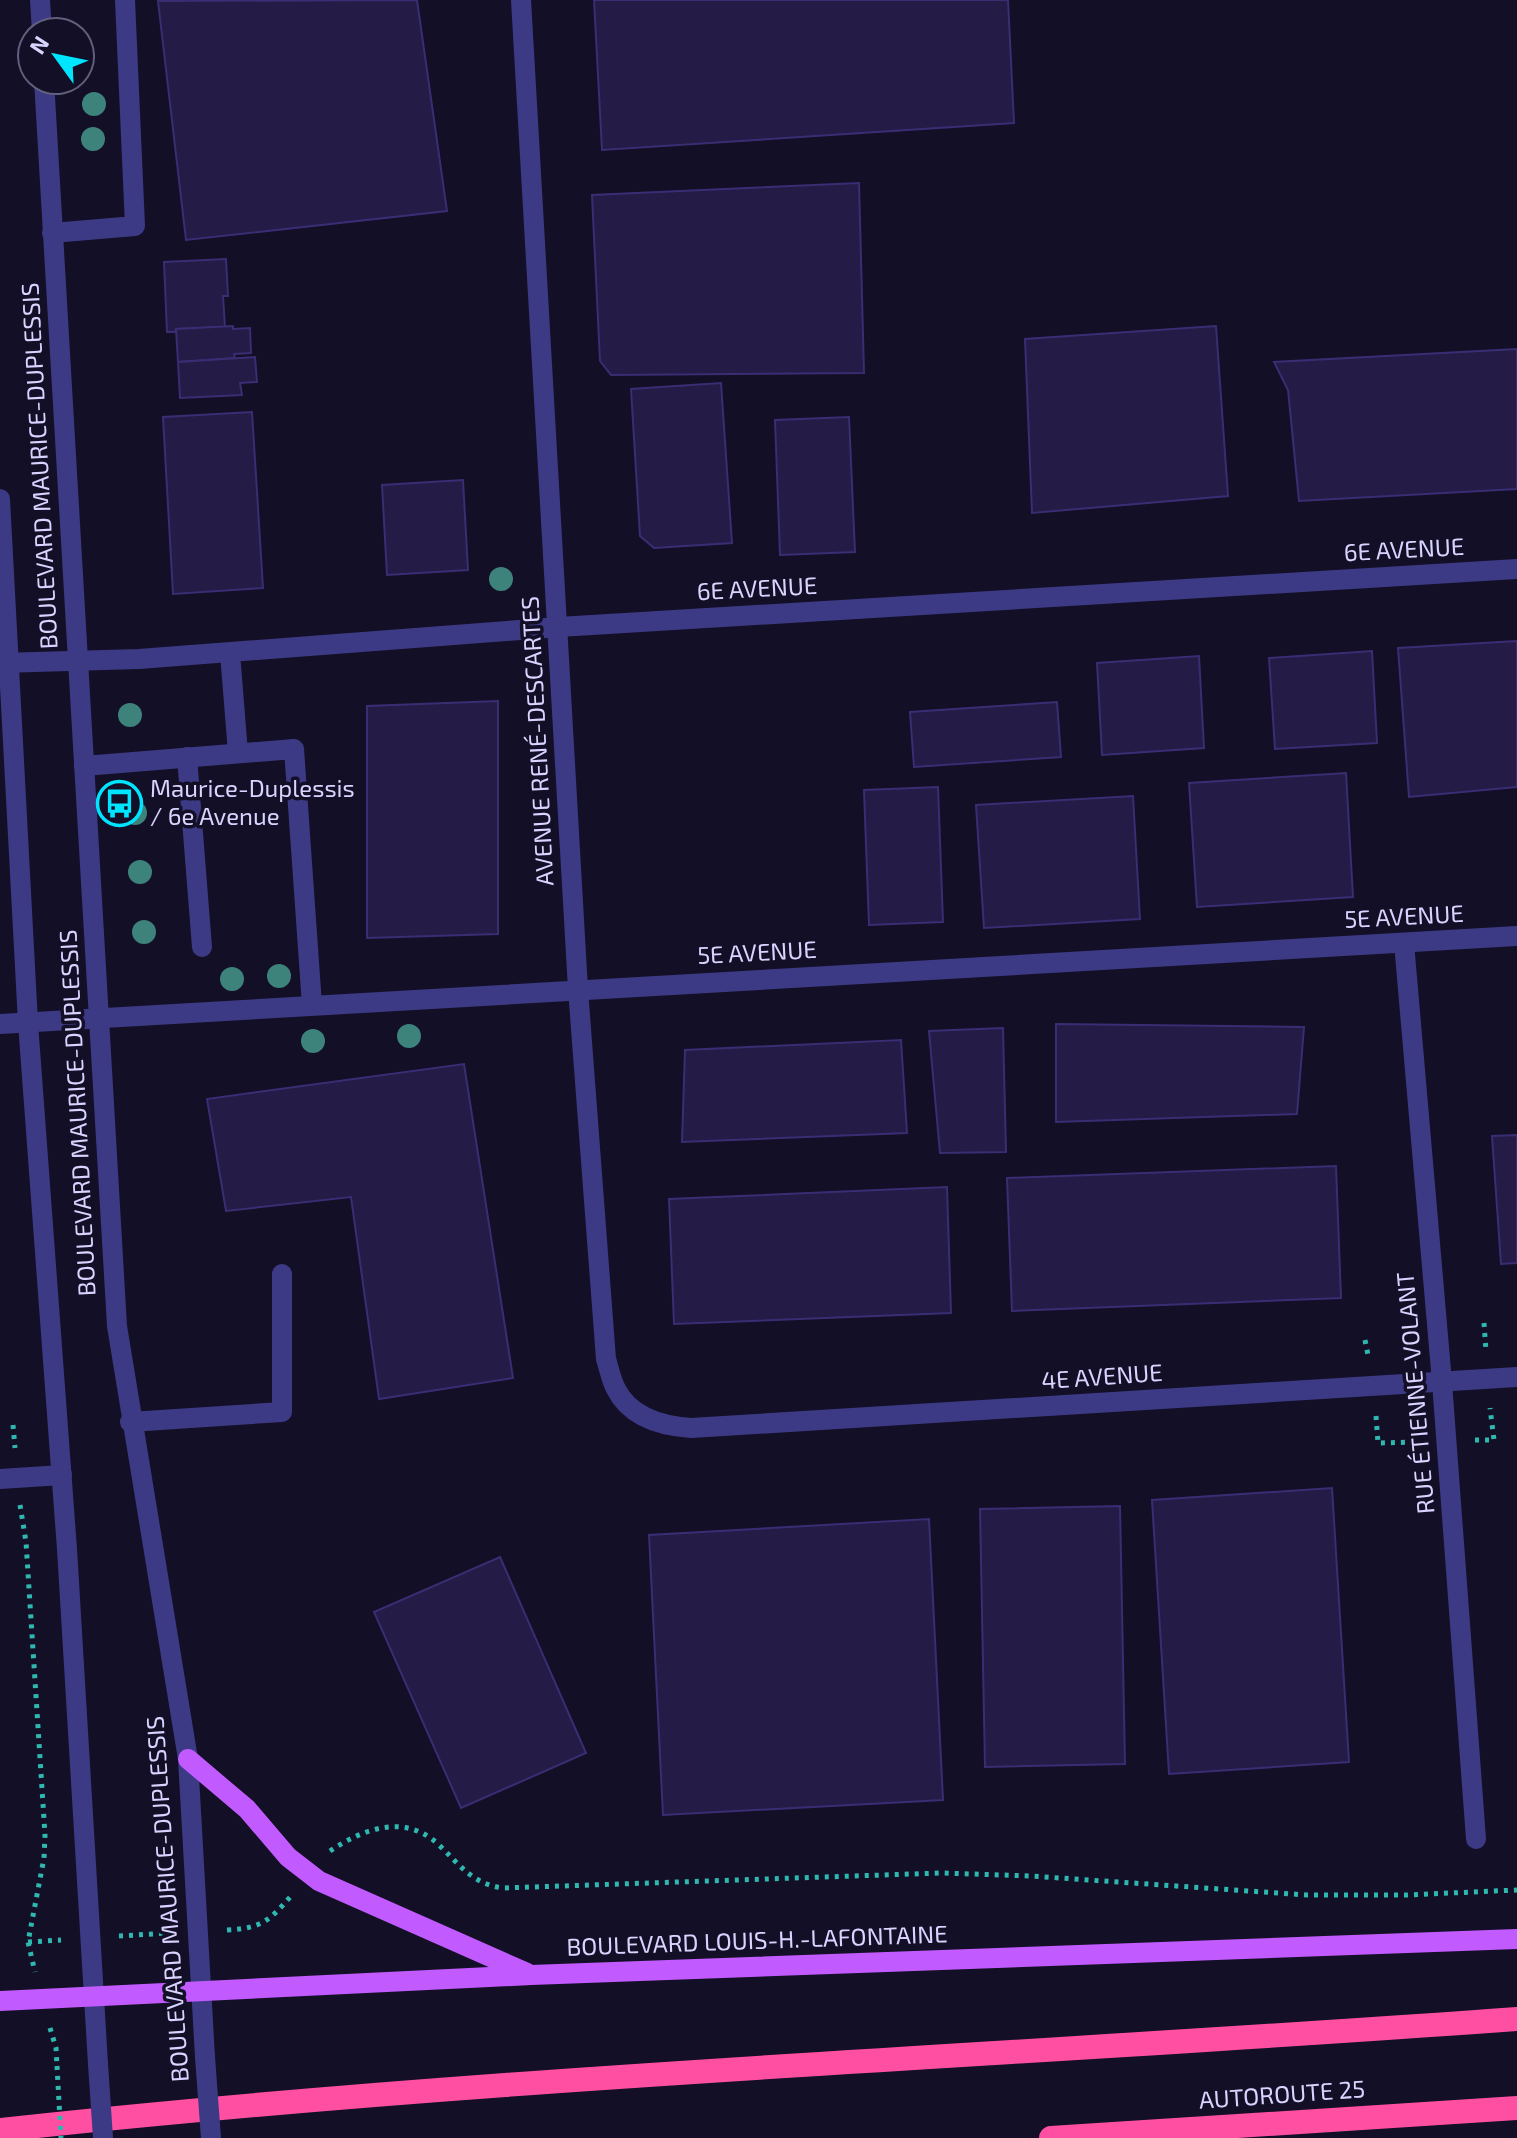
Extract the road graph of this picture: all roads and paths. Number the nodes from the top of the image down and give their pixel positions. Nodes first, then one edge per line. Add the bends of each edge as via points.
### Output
1 (125, 0) edge
2 (521, 0) edge
3 (45, 96) edge
4 (52, 233) junction
5 (0, 499) edge
6 (1517, 569) edge
7 (559, 627) junction
8 (230, 653) junction
9 (77, 660) junction
10 (4, 663) edge
11 (238, 753) junction
12 (187, 757) junction
13 (84, 766) junction
14 (1517, 936) edge
15 (1404, 943) junction
16 (202, 947) dead end
17 (578, 989) junction
18 (312, 1005) junction
19 (99, 1018) junction
20 (28, 1023) junction
21 (0, 1024) edge
22 (282, 1274) dead end
23 (1517, 1377) edge
24 (1442, 1382) junction
25 (130, 1422) junction
26 (691, 1428) joint
27 (62, 1475) junction
28 (0, 1479) edge
29 (21, 1521) dead end
30 (188, 1759) junction
31 (1476, 1839) dead end
32 (325, 1855) dead end
33 (1517, 1890) edge
34 (293, 1895) dead end
35 (197, 1931) junction
36 (91, 1938) junction
37 (1517, 1939) edge
38 (28, 1942) junction
39 (30, 1952) dead end
40 (531, 1975) junction
41 (201, 1989) junction
42 (94, 1997) junction
43 (0, 2001) edge
44 (1517, 2019) edge
45 (56, 2048) dead end
46 (1517, 2108) edge
47 (0, 2130) edge
48 (61, 2138) edge
49 (103, 2138) edge
50 (211, 2138) edge
51 (1051, 2138) edge

1 - 4 street via 135,226
2 - 7 street, AVENUE RENÉ-DESCARTES
3 - 4 street, BOULEVARD MAURICE-DUPLESSIS
4 - 9 street, BOULEVARD MAURICE-DUPLESSIS
5 - 10 street, BOULEVARD MAURICE-DUPLESSIS
6 - 7 street, 6E AVENUE
7 - 8 street, 6E AVENUE
7 - 17 street, AVENUE RENÉ-DESCARTES
8 - 9 street, 6E AVENUE
8 - 11 street
9 - 10 street, 6E AVENUE
9 - 13 street, BOULEVARD MAURICE-DUPLESSIS
10 - 20 street, BOULEVARD MAURICE-DUPLESSIS
11 - 12 street
11 - 18 street via 294,749
12 - 13 street
12 - 16 street
13 - 19 street, BOULEVARD MAURICE-DUPLESSIS
14 - 15 street, 5E AVENUE
15 - 17 street, 5E AVENUE
15 - 24 street, RUE ÉTIENNE-VOLANT
17 - 18 street, 5E AVENUE
17 - 26 street, AVENUE RENÉ-DESCARTES via 606,1359 616,1390 635,1411 662,1426
18 - 19 street, 5E AVENUE
19 - 20 street, 5E AVENUE
19 - 25 street, BOULEVARD MAURICE-DUPLESSIS via 117,1326
20 - 21 street, 5E AVENUE
20 - 27 street, BOULEVARD MAURICE-DUPLESSIS
22 - 25 street via 282,1412
23 - 24 street, 4E AVENUE
24 - 26 street, 4E AVENUE
24 - 31 street, RUE ÉTIENNE-VOLANT
25 - 30 street, BOULEVARD MAURICE-DUPLESSIS
27 - 28 street
27 - 36 street, BOULEVARD MAURICE-DUPLESSIS
29 - 38 path via 45,1835
30 - 35 street, BOULEVARD MAURICE-DUPLESSIS
30 - 40 main road via 319,1881
32 - 33 path via 350,1838 391,1826 428,1836 473,1878 503,1888 941,1873 1307,1895
34 - 35 path via 257,1927
35 - 36 path
35 - 41 street, BOULEVARD MAURICE-DUPLESSIS
36 - 38 path
36 - 42 street, BOULEVARD MAURICE-DUPLESSIS
37 - 40 main road, BOULEVARD LOUIS-H.-LAFONTAINE
38 - 39 path
40 - 41 main road, BOULEVARD LOUIS-H.-LAFONTAINE
41 - 42 main road, BOULEVARD LOUIS-H.-LAFONTAINE
41 - 50 street, BOULEVARD MAURICE-DUPLESSIS, bridge
42 - 43 main road, BOULEVARD LOUIS-H.-LAFONTAINE
42 - 49 street, BOULEVARD MAURICE-DUPLESSIS, bridge
44 - 47 highway via 533,2083
45 - 48 path, bridge
46 - 51 highway, AUTOROUTE 25

